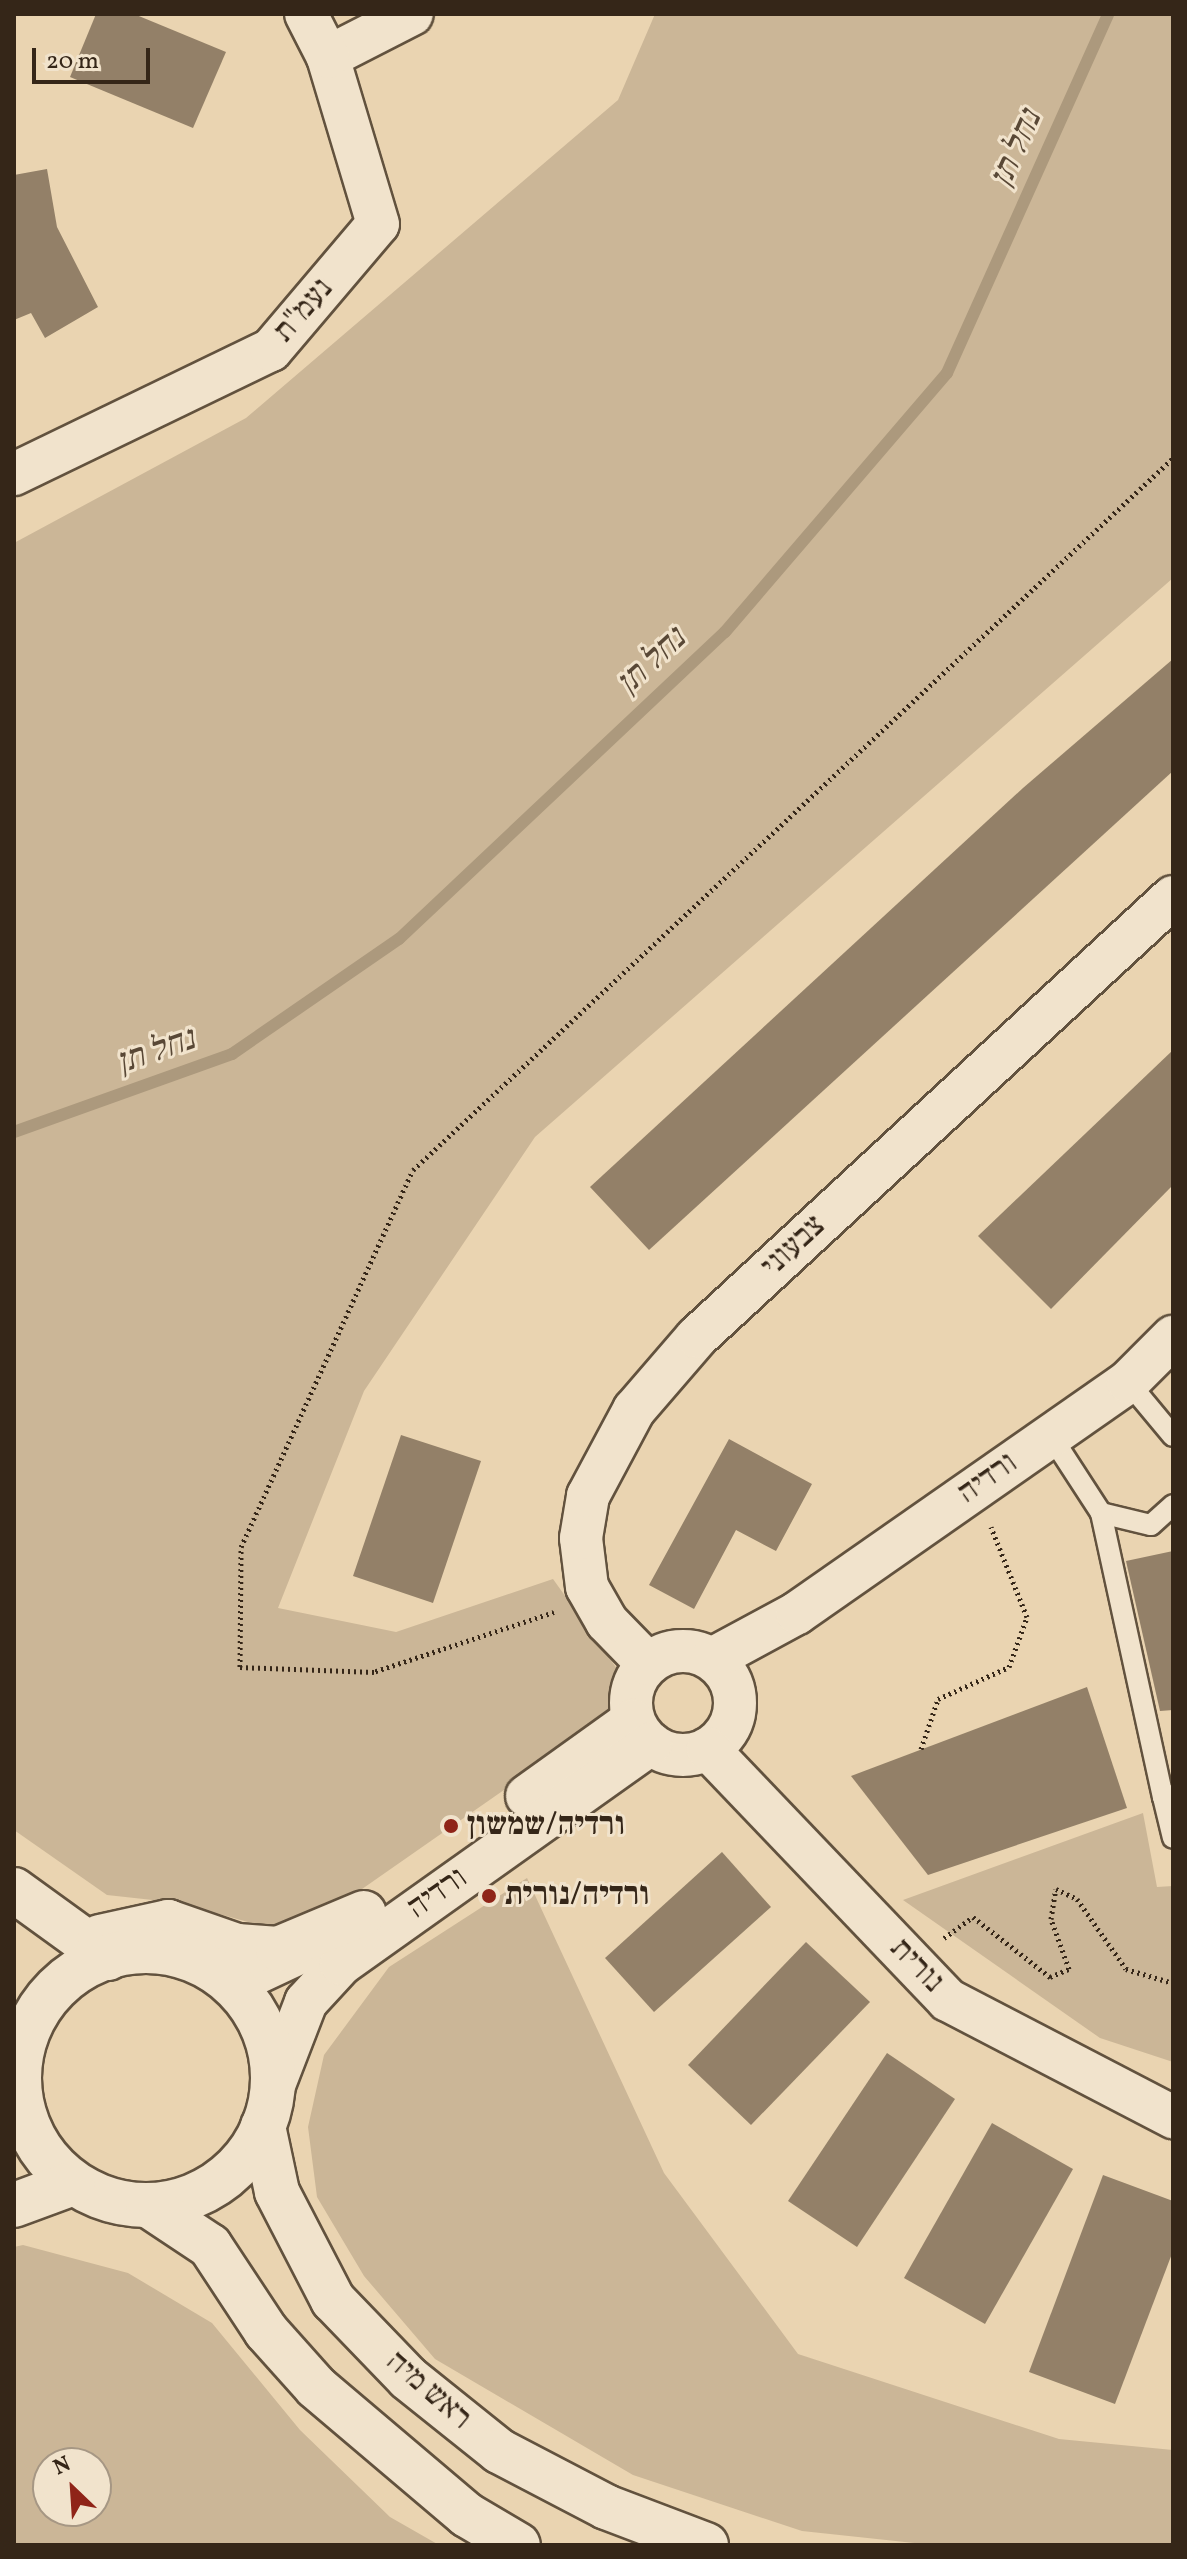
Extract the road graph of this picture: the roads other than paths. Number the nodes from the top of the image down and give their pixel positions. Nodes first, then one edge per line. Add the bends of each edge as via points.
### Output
1 (306, 14) edge
2 (412, 14) edge
3 (328, 57) junction
4 (14, 474) edge
5 (1173, 897) edge
6 (1173, 1337) edge
7 (1128, 1382) junction
8 (1051, 1436) junction
9 (1173, 1436) edge
10 (1173, 1505) edge
11 (1101, 1513) junction
12 (648, 1664) junction
13 (722, 1672) junction
14 (642, 1732) junction
15 (708, 1749) junction
16 (1168, 1796) edge
17 (1173, 1838) edge
18 (14, 1890) edge
19 (364, 1913) junction
20 (95, 1948) junction
21 (235, 1983) junction
22 (26, 2002) edge
23 (274, 2085) junction
24 (18, 2117) edge
25 (1173, 2117) edge
26 (263, 2126) junction
27 (73, 2183) junction
28 (14, 2205) edge
29 (148, 2205) junction
30 (518, 2545) edge
31 (706, 2545) edge

1 - 3 street, נעמ"ת
2 - 3 street
3 - 4 street, נעמ"ת via 378,224 271,350
5 - 12 street, צבעוני via 697,1337 634,1410 588,1496 581,1538 594,1599
6 - 7 street, ורדיה
7 - 8 street, ורדיה
7 - 9 lane
8 - 11 lane
8 - 13 street, ורדיה via 797,1613
10 - 11 lane via 1151,1525
11 - 16 lane
12 - 13 street via 679,1651
12 - 14 street via 632,1690
13 - 15 street via 732,1722
14 - 15 street via 678,1755
14 - 19 street, ורדיה
14 - 23 street, ורדיה via 341,1964 306,2002
15 - 25 street, נורית via 948,2000
16 - 17 lane
18 - 20 street
19 - 20 street via 278,1949 237,1946 168,1922
19 - 21 street, ורדיה via 312,1949
20 - 21 street via 178,1956
20 - 22 street via 80,1970
21 - 23 street via 268,2040
22 - 24 street
23 - 26 street
24 - 27 street
26 - 29 street via 244,2158 217,2183 184,2199
26 - 31 street, ראש מיה via 277,2192 333,2300 408,2378 499,2451 606,2507
27 - 28 street
27 - 29 street via 96,2195
29 - 30 street via 210,2246 266,2331 316,2387 467,2515

